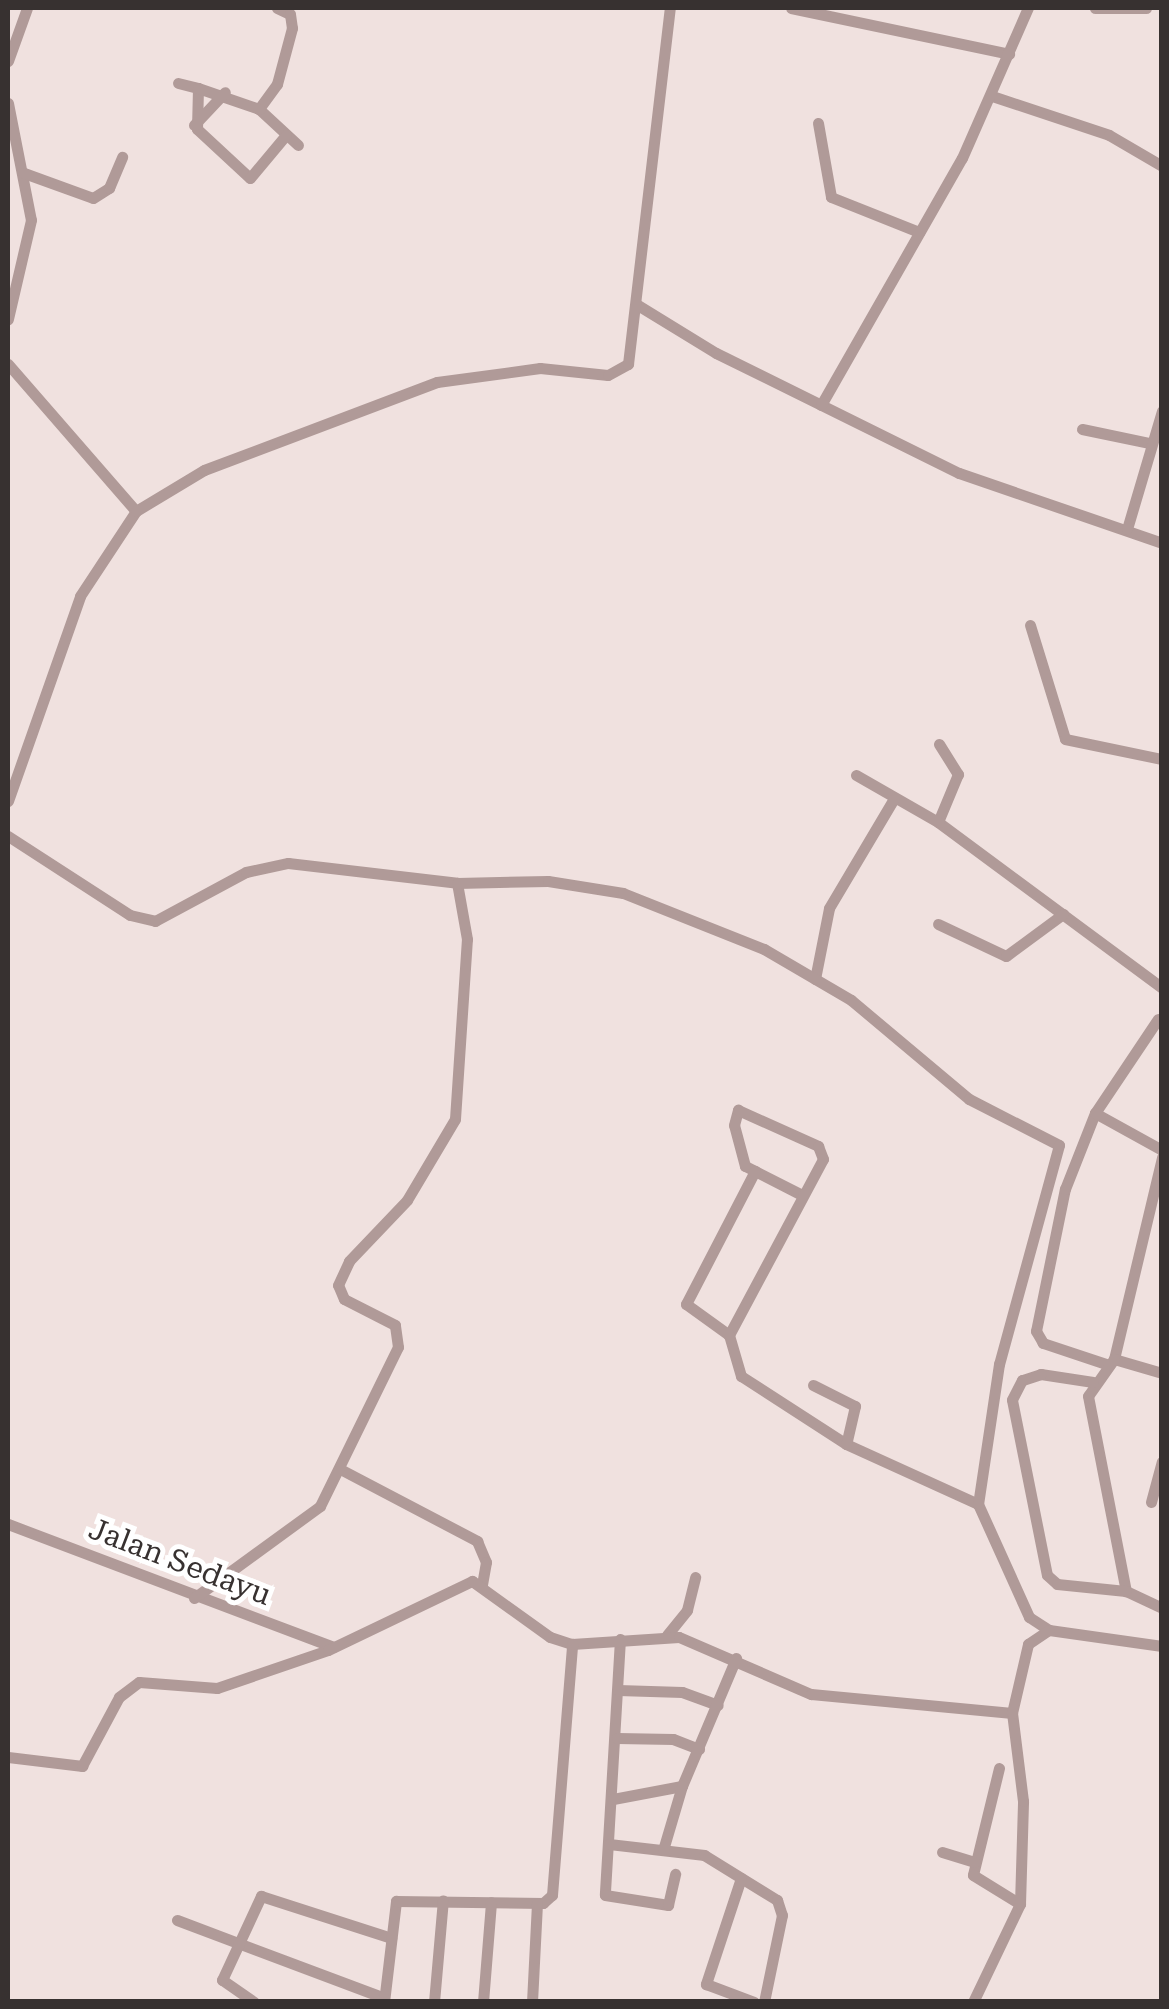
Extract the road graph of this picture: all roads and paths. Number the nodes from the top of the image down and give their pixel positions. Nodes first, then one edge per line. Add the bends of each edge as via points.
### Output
1 (27, 8) edge
2 (277, 8) edge
3 (670, 8) edge
4 (791, 8) edge
5 (1028, 8) edge
6 (1095, 8) edge
7 (1146, 8) edge
8 (854, 13) edge
9 (1009, 54) junction
10 (8, 62) edge
11 (178, 83) dead end
12 (198, 88) junction
13 (225, 92) junction
14 (992, 96) junction
15 (8, 104) edge
16 (259, 109) junction
17 (818, 123) dead end
18 (194, 125) junction
19 (286, 135) junction
20 (298, 145) dead end
21 (122, 157) dead end
22 (1162, 166) edge
23 (24, 173) junction
24 (920, 232) junction
25 (636, 304) junction
26 (8, 319) edge
27 (8, 364) edge
28 (821, 405) junction
29 (1162, 411) edge
30 (1082, 429) dead end
31 (1150, 443) junction
32 (136, 511) junction
33 (1128, 529) junction
34 (1162, 543) edge
35 (1030, 624) dead end
36 (940, 744) dead end
37 (1162, 758) edge
38 (856, 775) dead end
39 (893, 800) junction
40 (8, 801) edge
41 (938, 822) junction
42 (8, 836) edge
43 (458, 883) junction
44 (1064, 914) junction
45 (938, 924) dead end
46 (815, 979) junction
47 (1160, 983) edge
48 (1158, 1019) dead end
49 (1095, 1113) junction
50 (1162, 1154) edge
51 (754, 1171) junction
52 (802, 1196) junction
53 (729, 1334) junction
54 (1112, 1362) junction
55 (1162, 1373) edge
56 (1093, 1382) junction
57 (813, 1385) dead end
58 (846, 1444) junction
59 (1162, 1461) edge
60 (342, 1470) junction
61 (1151, 1502) dead end
62 (978, 1504) junction
63 (8, 1524) edge
64 (695, 1577) dead end
65 (482, 1585) junction
66 (1126, 1591) junction
67 (194, 1598) junction
68 (1162, 1608) edge
69 (1029, 1617) junction
70 (1049, 1630) junction
71 (668, 1635) junction
72 (620, 1640) junction
73 (572, 1644) junction
74 (1028, 1644) junction
75 (1162, 1646) edge
76 (334, 1647) junction
77 (736, 1658) junction
78 (618, 1690) junction
79 (718, 1705) junction
80 (1012, 1713) junction
81 (617, 1738) junction
82 (699, 1749) junction
83 (8, 1757) edge
84 (999, 1768) dead end
85 (682, 1786) junction
86 (613, 1799) junction
87 (609, 1844) junction
88 (663, 1850) junction
89 (942, 1852) dead end
90 (974, 1862) junction
91 (675, 1874) dead end
92 (741, 1878) junction
93 (442, 1900) junction
94 (490, 1902) junction
95 (538, 1903) junction
96 (1020, 1904) junction
97 (177, 1920) dead end
98 (390, 1938) junction
99 (240, 1942) junction
100 (384, 2000) edge
101 (254, 2002) edge
102 (434, 2002) edge
103 (483, 2002) edge
104 (532, 2002) edge
105 (754, 2002) edge
106 (764, 2002) edge
107 (973, 2002) edge

1 - 10 street
2 - 16 street via 290,14 292,28 277,84
3 - 25 street via 644,184
4 - 8 street
5 - 9 street
6 - 7 street
8 - 9 street
9 - 14 street
11 - 12 street
12 - 13 street
12 - 18 street
13 - 16 street
13 - 18 street
14 - 22 street via 1109,136
14 - 24 street
15 - 23 street
16 - 19 street
17 - 24 street via 830,197
18 - 19 street via 250,178
19 - 20 street
21 - 23 street via 109,188 92,198
23 - 26 street via 30,232
24 - 28 street
25 - 28 street
25 - 32 street via 634,355 620,372 540,368 437,382 204,470
27 - 32 street
28 - 33 street via 959,473
29 - 31 street
30 - 31 street
31 - 33 street
32 - 40 street via 80,596
33 - 34 street
35 - 37 street via 1066,738
36 - 41 street via 958,774
38 - 39 street
39 - 41 street
39 - 46 street via 833,898
41 - 44 street
42 - 43 street via 130,915 155,922 246,872 288,863
43 - 46 street via 548,881 624,893 764,948
43 - 60 street via 467,939 458,1104 428,1170 339,1279 339,1295 394,1325 399,1338
44 - 45 street via 1006,956
44 - 47 street
46 - 62 street via 969,1099 1059,1144 999,1364
48 - 49 street
49 - 50 street
49 - 54 street via 1065,1189 1036,1331 1043,1343
50 - 54 street
51 - 52 street
51 - 52 street via 742,1162 734,1125 743,1109 818,1146 822,1159
51 - 53 street via 686,1304
52 - 53 street
53 - 58 street via 732,1359 754,1390
54 - 55 street
54 - 56 street
56 - 66 street via 1088,1396
56 - 66 street via 1040,1374 1022,1380 1012,1400 1047,1575 1057,1584
57 - 58 street via 855,1406
58 - 62 street
59 - 61 street
60 - 65 street via 476,1540 486,1562
60 - 67 street via 320,1506
62 - 69 street
63 - 67 street, Jalan Sedayu
64 - 71 street via 687,1610
65 - 73 street via 550,1637
65 - 76 street via 445,1588
66 - 68 street
67 - 76 street, Jalan Sedayu
69 - 70 street
69 - 74 street
70 - 74 street
70 - 75 street
71 - 72 street
71 - 77 street
72 - 73 street
72 - 78 street
73 - 95 street via 552,1895
74 - 80 street
76 - 83 street via 210,1690 128,1688 82,1766
77 - 79 street
77 - 80 street via 810,1694
78 - 79 street via 682,1692
78 - 81 street
79 - 82 street
80 - 96 street via 1023,1802
81 - 82 street via 673,1739
81 - 86 street
82 - 85 street
84 - 90 street
85 - 86 street
85 - 88 street
86 - 87 street
87 - 88 street
87 - 91 street via 605,1892 612,1901 668,1905
88 - 92 street via 704,1854
89 - 90 street
90 - 96 street via 980,1886
92 - 105 street via 706,1984
92 - 106 street via 781,1907
93 - 94 street
93 - 98 street via 396,1901
93 - 102 street
94 - 95 street
94 - 103 street
95 - 104 street
96 - 107 street
97 - 99 street
98 - 99 street via 268,1896 257,1902
98 - 100 street
99 - 100 street
99 - 101 street via 222,1980

